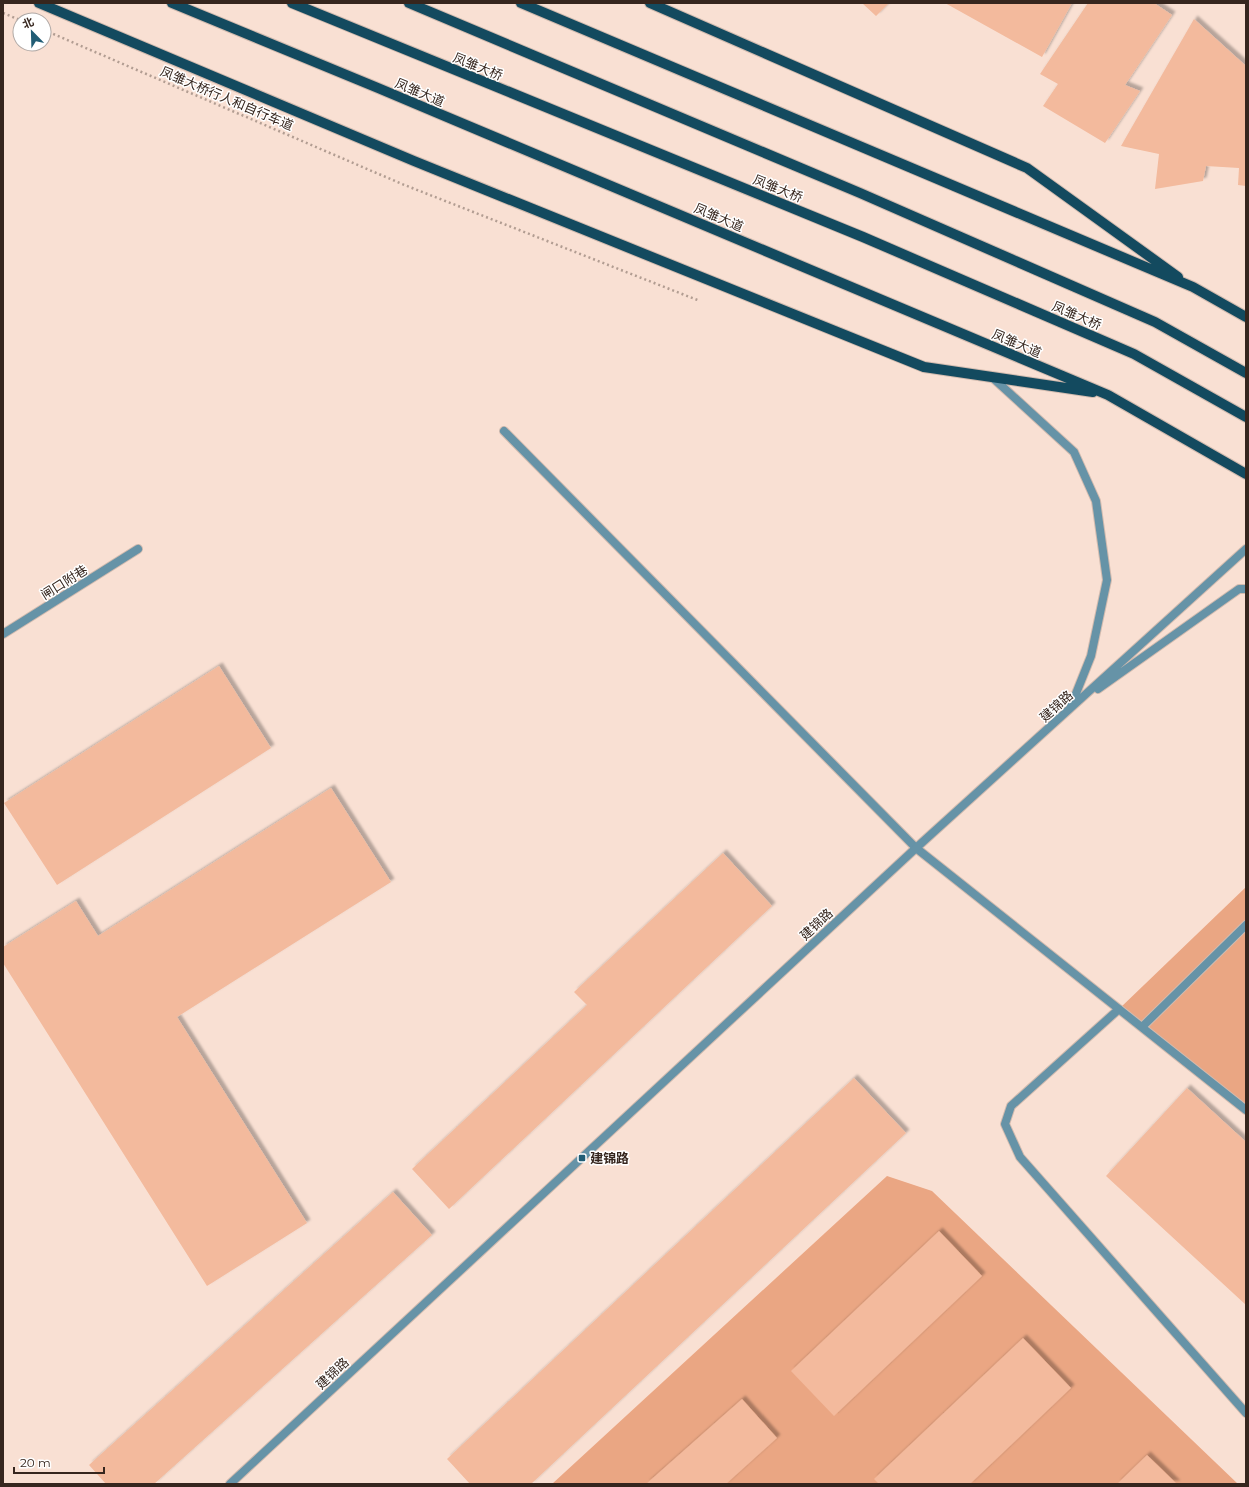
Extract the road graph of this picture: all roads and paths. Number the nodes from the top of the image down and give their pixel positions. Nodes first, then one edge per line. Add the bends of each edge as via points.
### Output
1 (39, 3) edge
2 (172, 3) edge
3 (292, 3) edge
4 (409, 3) edge
5 (522, 3) edge
6 (650, 3) edge
7 (52, 33) edge
8 (402, 184) dead end
9 (1193, 288) junction
10 (1246, 317) edge
11 (1246, 373) edge
12 (993, 378) junction
13 (1108, 395) junction
14 (1246, 417) edge
15 (504, 431) dead end
16 (1246, 474) edge
17 (138, 549) dead end
18 (1246, 549) edge
19 (1246, 589) edge
20 (3, 634) edge
21 (1069, 709) junction
22 (916, 848) junction
23 (1246, 925) edge
24 (1120, 1009) junction
25 (1142, 1027) junction
26 (1246, 1110) edge
27 (1246, 1413) edge
28 (230, 1484) edge

1 - 12 main road via 414,160 924,367
2 - 13 main road, 凤雏大道
3 - 14 main road, 凤雏大桥 via 863,237 1134,354
4 - 11 main road, 凤雏大桥 via 860,193 1155,322
5 - 9 main road
6 - 9 main road via 1027,168
7 - 8 path, 凤雏大桥行人和自行车道
9 - 10 main road
12 - 13 main road
12 - 21 street via 1074,452 1096,501 1107,580 1092,656
13 - 16 main road, 凤雏大道
15 - 22 street
17 - 20 street, 闸口附巷
18 - 21 street, 建锦路
19 - 21 street via 1239,590
21 - 22 street, 建锦路
22 - 24 street
22 - 28 street, 建锦路
23 - 25 street
24 - 25 street
24 - 27 street via 1011,1106 1005,1124 1020,1157
25 - 26 street

